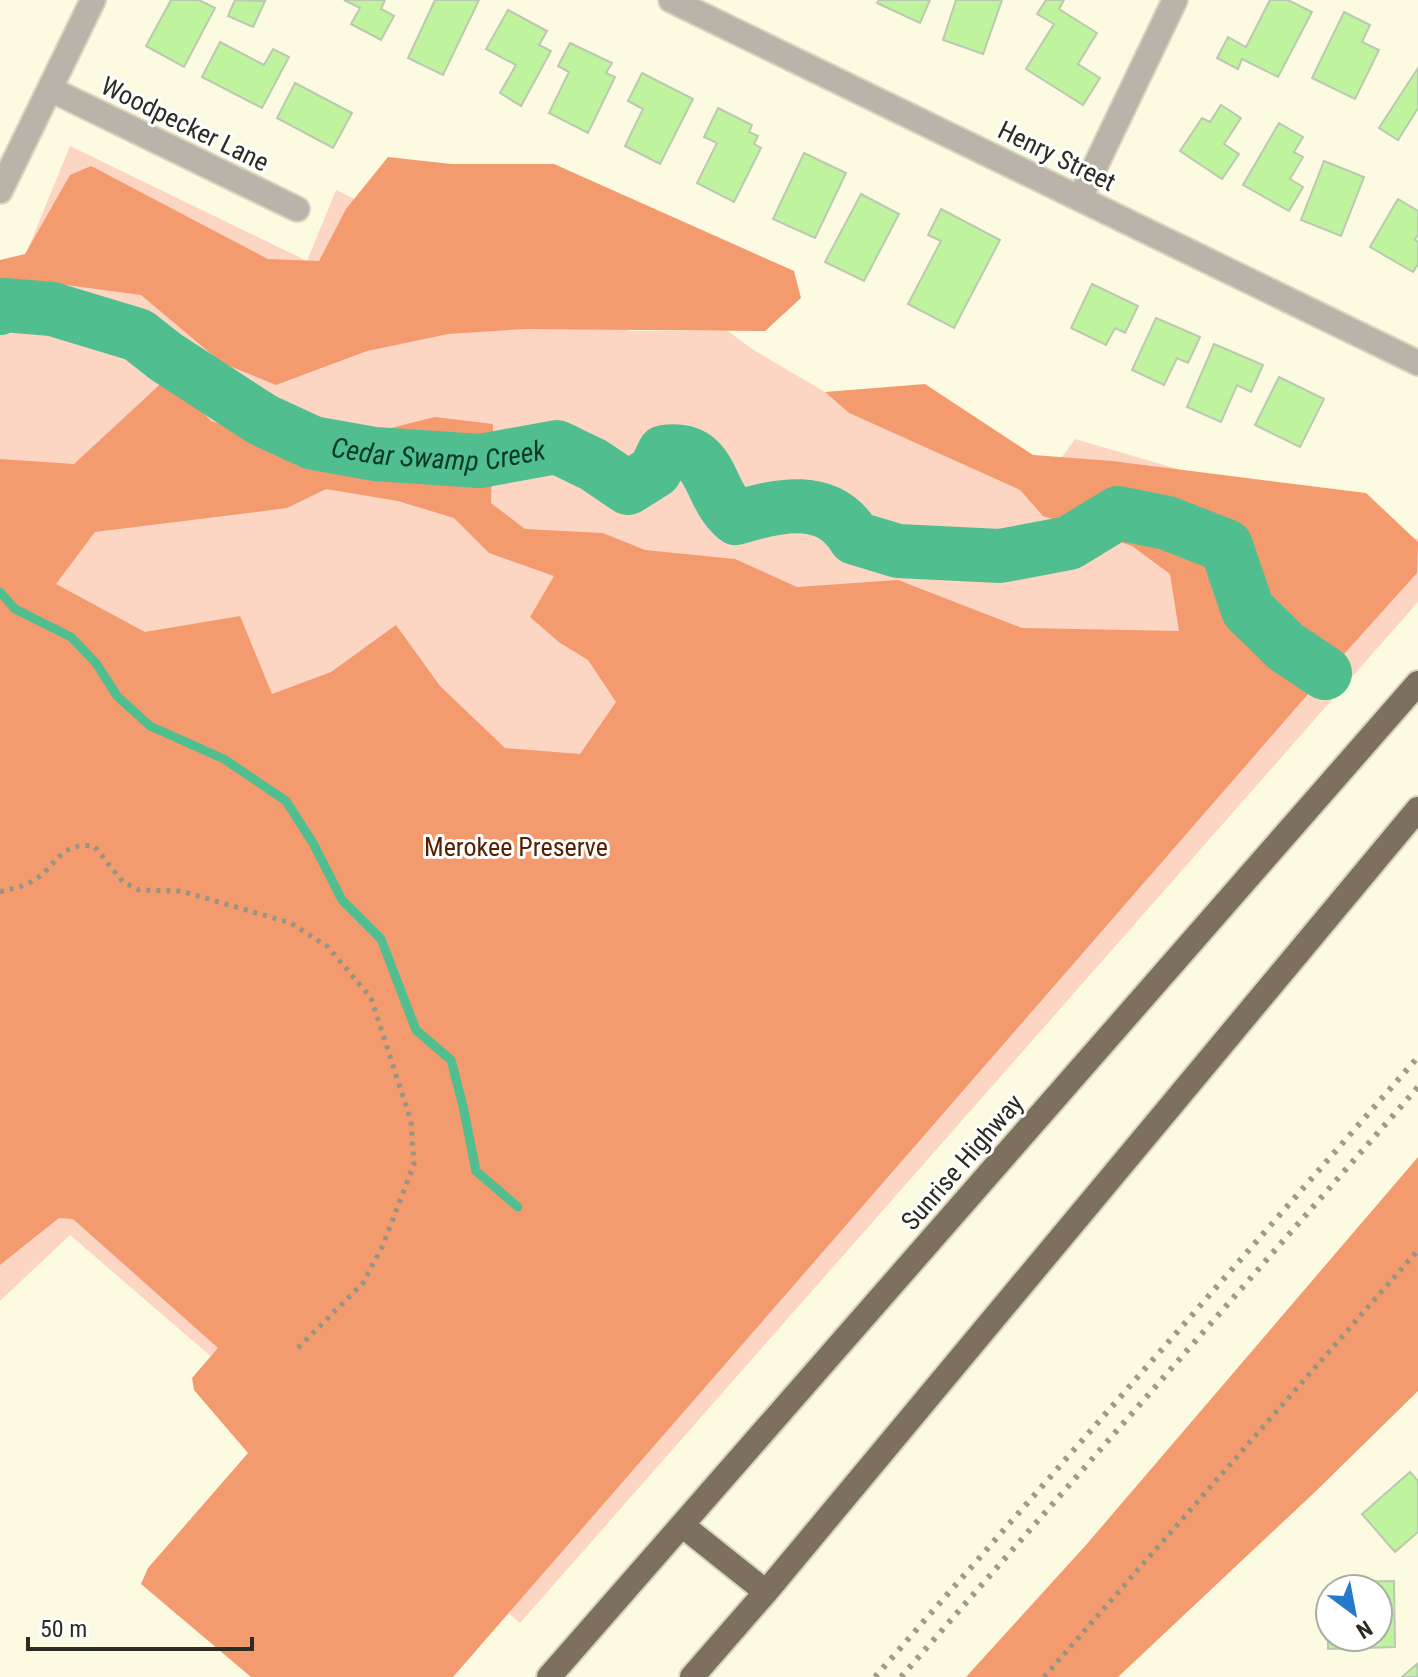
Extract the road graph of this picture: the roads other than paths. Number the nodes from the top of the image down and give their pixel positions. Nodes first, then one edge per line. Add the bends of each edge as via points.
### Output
1 (93, 0) edge
2 (671, 0) edge
3 (1175, 0) edge
4 (50, 89) junction
5 (0, 191) edge
6 (1080, 198) junction
7 (297, 209) dead end
8 (1418, 363) edge
9 (1418, 683) edge
10 (1418, 809) edge
11 (682, 1525) junction
12 (766, 1592) junction
13 (549, 1677) edge
14 (692, 1677) edge

1 - 4 street
2 - 6 street, Henry Street
3 - 6 street
4 - 5 street
4 - 7 street, Woodpecker Lane
6 - 8 street, Henry Street
9 - 11 highway, Sunrise Highway
10 - 12 highway
11 - 12 highway
11 - 13 highway, Sunrise Highway
12 - 14 highway

